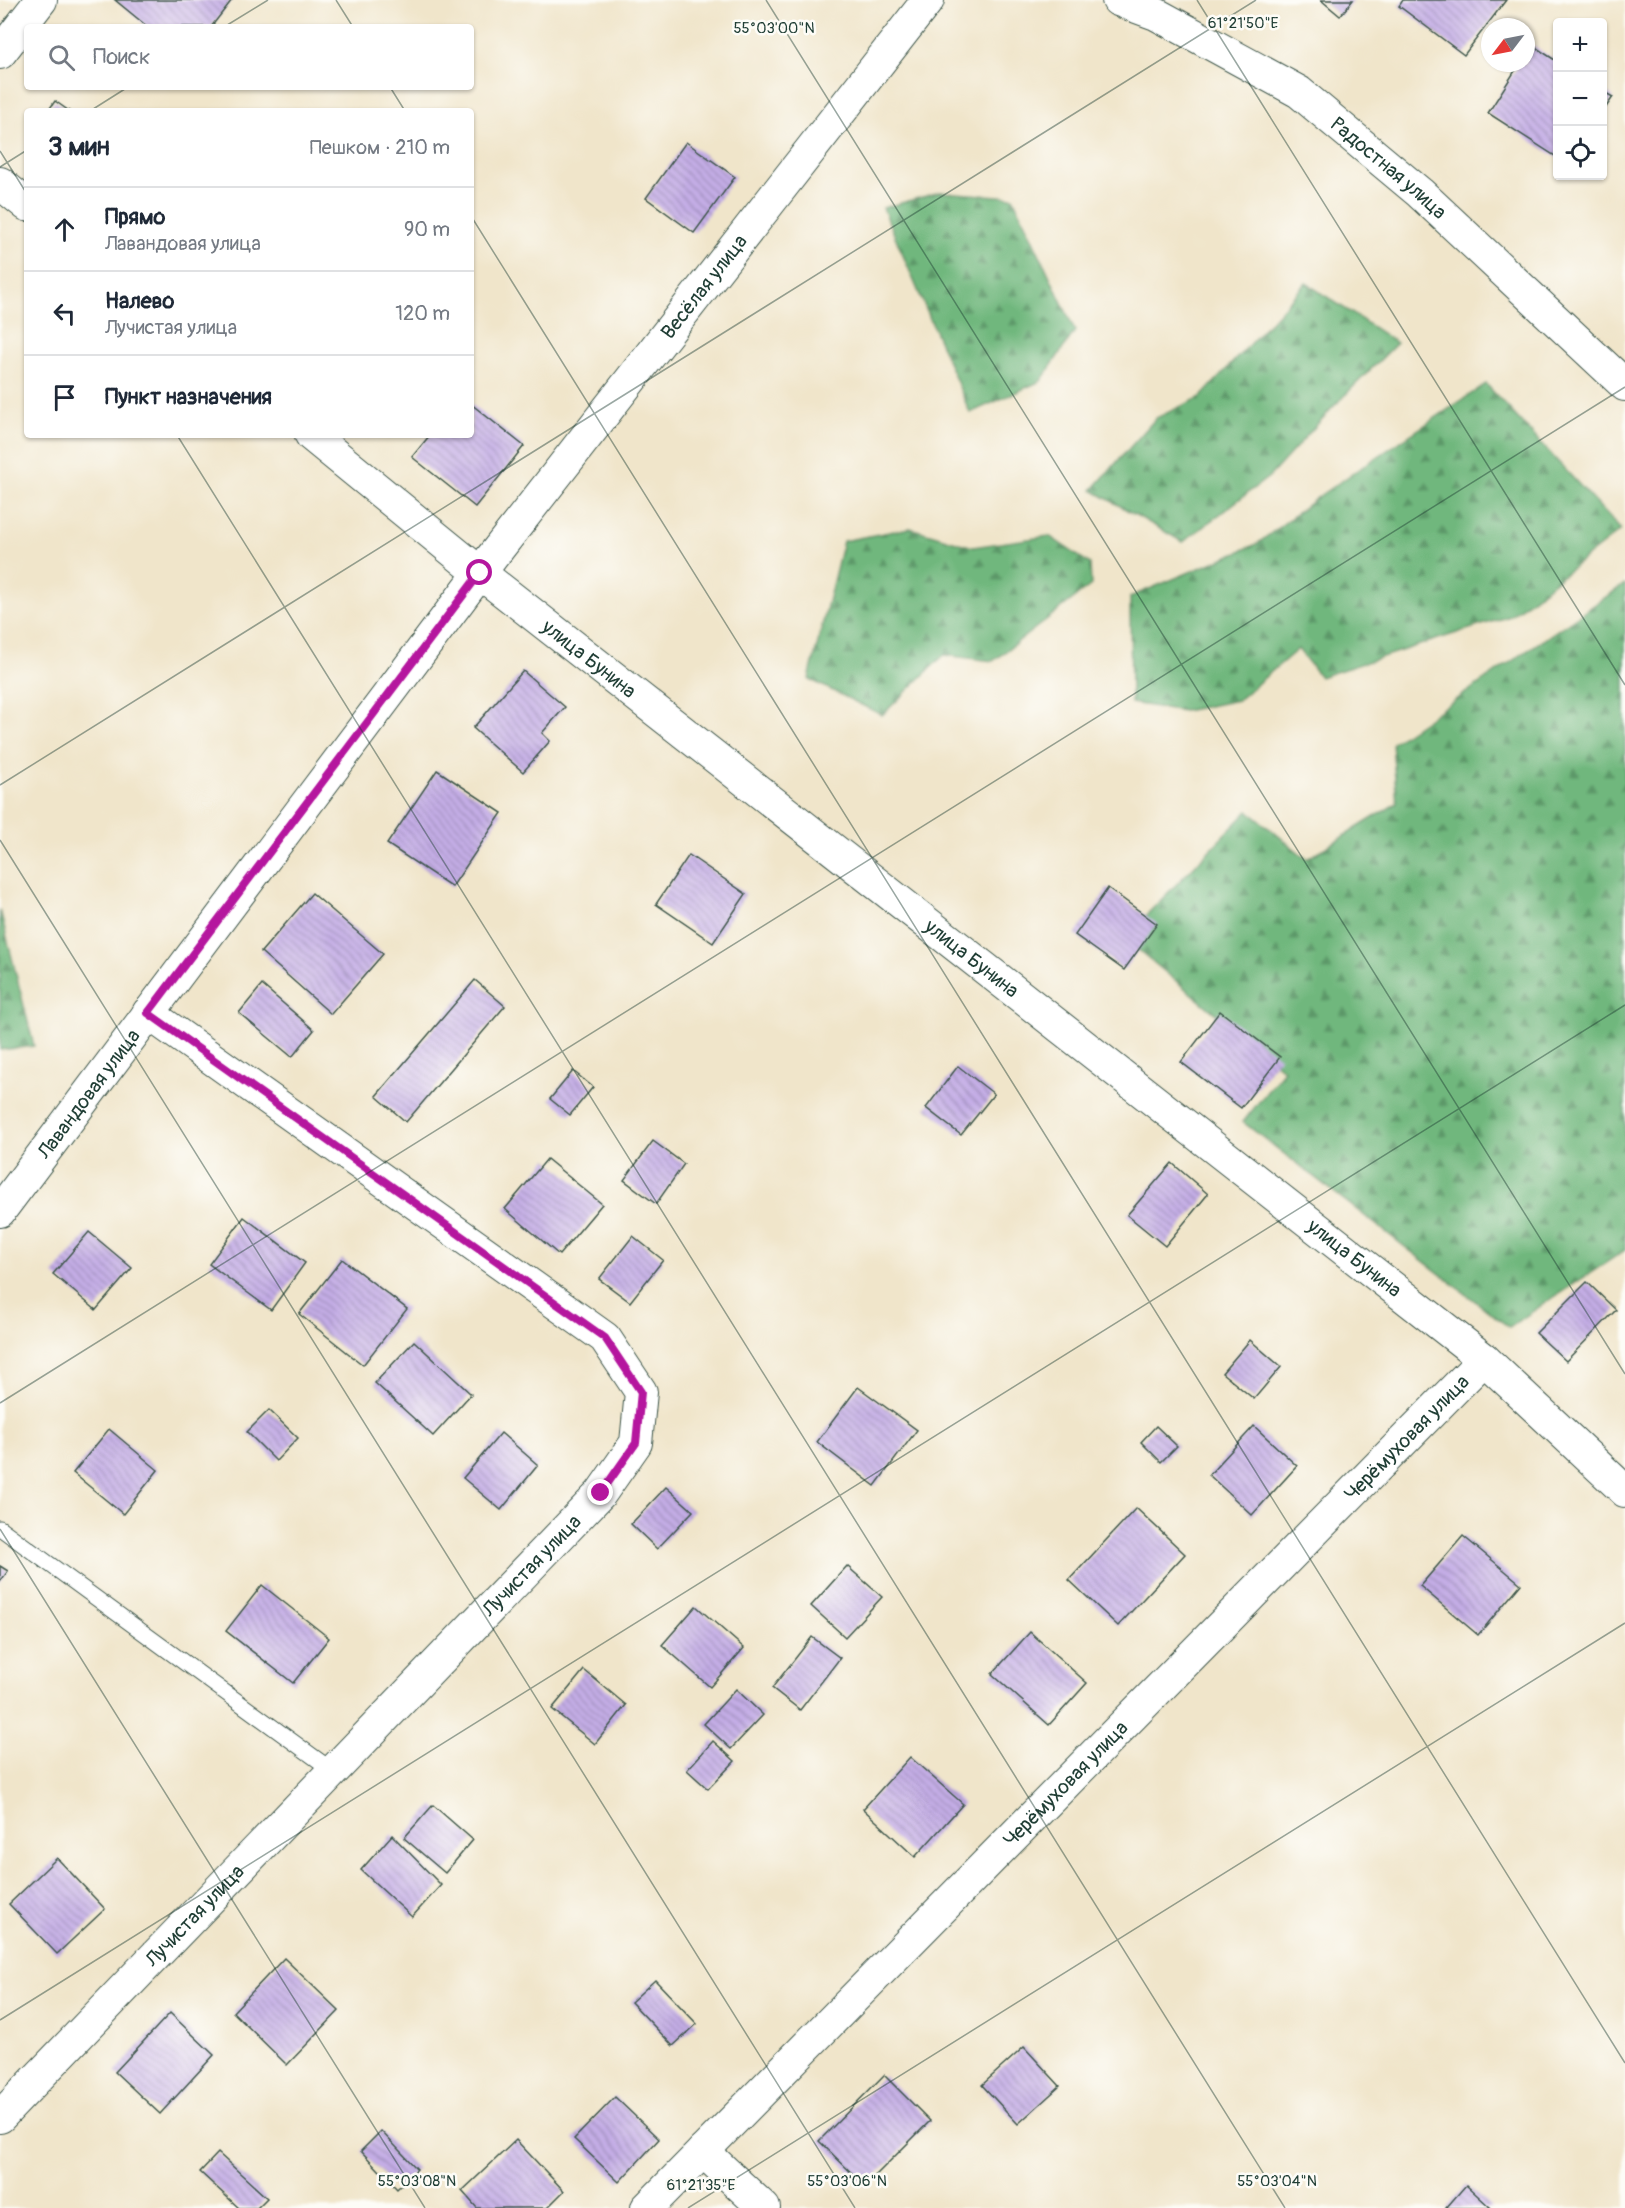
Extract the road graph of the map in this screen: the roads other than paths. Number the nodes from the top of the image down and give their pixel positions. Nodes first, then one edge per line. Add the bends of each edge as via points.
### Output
1 (41, 0) edge
2 (928, 0) edge
3 (1118, 0) edge
4 (0, 53) edge
5 (0, 183) edge
6 (24, 203) edge
7 (1625, 385) edge
8 (315, 438) edge
9 (480, 573) junction
10 (148, 1013) junction
11 (0, 1211) edge
12 (1484, 1359) junction
13 (1625, 1491) edge
14 (0, 1528) edge
15 (333, 1771) junction
16 (0, 2117) edge
17 (703, 2151) junction
18 (647, 2208) edge
19 (764, 2208) edge

1 - 4 street
2 - 9 street, Весёлая улица
3 - 7 street, Радостная улица via 1156,14 1299,92 1420,193
5 - 6 street
8 - 9 street, улица Бунина
9 - 10 street, Лавандовая улица
9 - 12 street, улица Бунина
10 - 11 street, Лавандовая улица
10 - 15 street, Лучистая улица via 605,1338 641,1392 636,1443 601,1493
12 - 13 street, улица Бунина
12 - 17 street, Черёмуховая улица
14 - 15 lane
15 - 16 street, Лучистая улица
17 - 18 street, Черёмуховая улица
17 - 19 street

